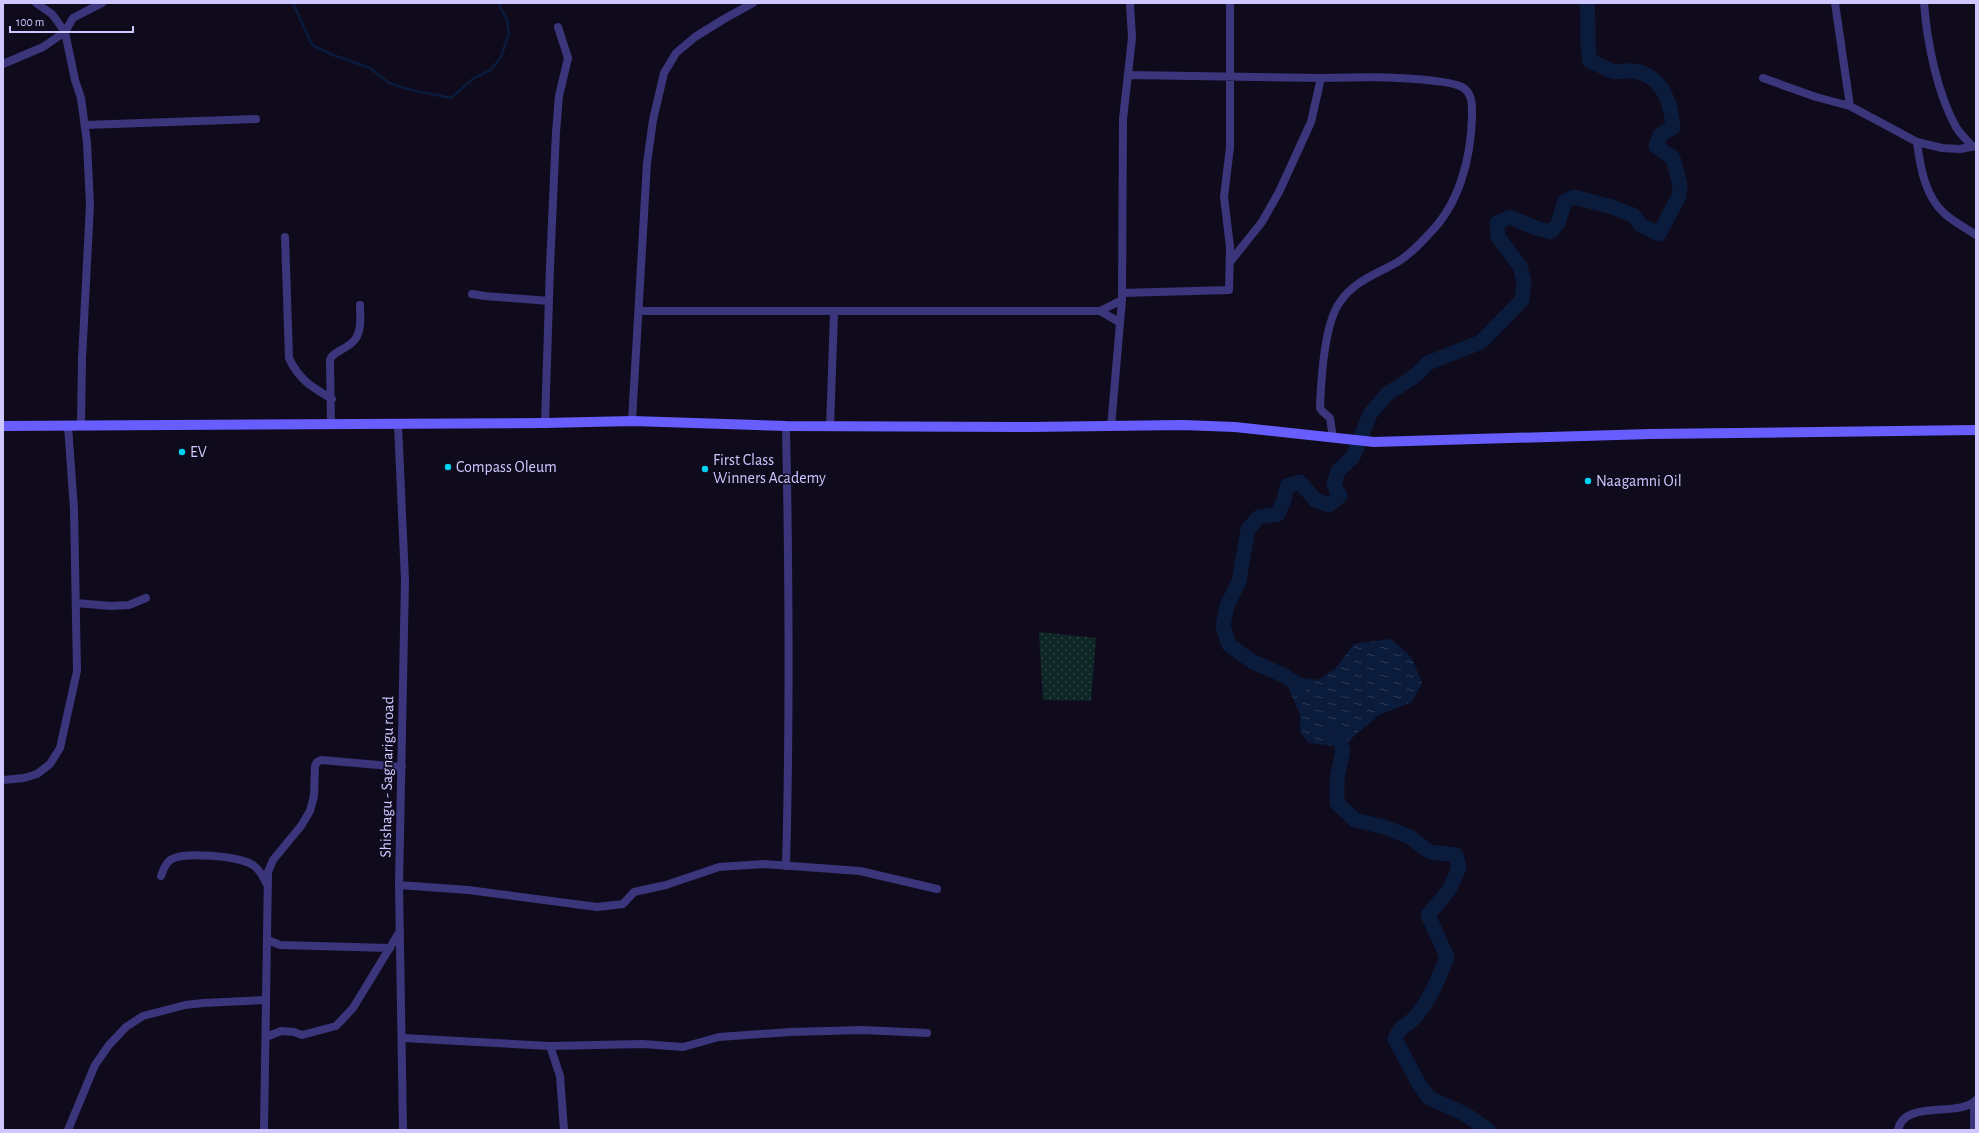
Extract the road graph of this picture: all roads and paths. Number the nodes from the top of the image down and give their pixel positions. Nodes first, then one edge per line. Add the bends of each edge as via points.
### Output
1 (36, 3) edge
2 (102, 3) edge
3 (753, 3) edge
4 (1130, 3) edge
5 (1230, 3) edge
6 (1835, 3) edge
7 (1924, 3) edge
8 (558, 27) dead end
9 (66, 32) junction
10 (3, 64) edge
11 (1128, 75) junction
12 (1229, 75) junction
13 (1321, 78) junction
14 (1763, 78) dead end
15 (1850, 106) junction
16 (256, 119) dead end
17 (85, 125) junction
18 (1917, 142) junction
19 (1974, 146) edge
20 (1976, 235) edge
21 (285, 237) dead end
22 (1230, 262) junction
23 (472, 294) dead end
24 (1122, 296) junction
25 (549, 301) junction
26 (360, 305) dead end
27 (639, 311) junction
28 (1100, 311) junction
29 (834, 313) junction
30 (1119, 322) junction
31 (332, 399) junction
32 (632, 421) junction
33 (545, 423) junction
34 (331, 424) junction
35 (398, 424) junction
36 (3, 426) edge
37 (68, 426) junction
38 (81, 426) junction
39 (786, 426) junction
40 (830, 427) junction
41 (1111, 427) junction
42 (1976, 430) edge
43 (1333, 438) junction
44 (146, 598) dead end
45 (76, 603) junction
46 (402, 767) junction
47 (3, 780) edge
48 (786, 866) junction
49 (161, 876) dead end
50 (400, 885) junction
51 (267, 886) junction
52 (937, 889) dead end
53 (401, 930) junction
54 (268, 940) junction
55 (390, 948) junction
56 (266, 1000) junction
57 (927, 1033) dead end
58 (266, 1037) junction
59 (403, 1038) junction
60 (550, 1046) junction
61 (1975, 1101) edge
62 (68, 1130) edge
63 (264, 1130) edge
64 (403, 1130) edge
65 (564, 1130) edge
66 (1898, 1130) edge
67 (1974, 1130) edge

1 - 9 street via 52,14
2 - 9 street via 73,18
3 - 27 street via 695,38 676,53 664,73 653,120 647,163
4 - 11 street via 1132,38
5 - 12 street
6 - 15 street
7 - 19 street via 1929,40 1949,113 1957,129
8 - 25 street via 568,58 559,96 556,132
9 - 10 street via 43,47
9 - 17 street
11 - 12 street
11 - 24 street via 1123,119
12 - 13 street
12 - 22 street via 1230,147 1224,197
13 - 22 street via 1311,122 1279,192 1262,222
13 - 43 street via 1416,79 1444,82 1462,87 1469,93 1472,105 1471,146 1458,189 1444,218 1408,254 1360,282 1340,301 1332,316 1320,408 1330,418
14 - 15 street
15 - 18 street
16 - 17 street
17 - 38 street via 90,205
18 - 19 street via 1942,148 1960,149
18 - 20 street via 1927,186 1936,204 1945,214
21 - 31 street via 289,358 306,383
22 - 24 street via 1229,290
23 - 25 street
24 - 28 street
24 - 30 street
25 - 33 street
26 - 31 street via 360,327 357,337 330,360
27 - 29 street
27 - 32 street
28 - 29 street
28 - 30 street
29 - 40 street
30 - 41 street
31 - 34 street
32 - 33 main road
32 - 39 main road
33 - 35 main road
34 - 35 main road
34 - 38 main road
35 - 46 street, Shishagu - Sagnarigu road via 405,580
36 - 37 main road
37 - 38 main road
37 - 45 street via 74,509
39 - 40 main road
39 - 48 street via 790,737
40 - 41 main road
41 - 43 main road via 1235,427
42 - 43 main road via 1650,434 1374,442
44 - 45 street via 129,605
45 - 47 street via 77,671 60,748 50,764 37,774
46 - 50 street, Shishagu - Sagnarigu road
46 - 51 street via 338,761 317,762 314,766 314,796 310,811 269,866
48 - 50 street via 764,864 719,867 666,885 634,892 623,904 597,907 468,890
48 - 52 street via 860,871
49 - 51 street via 165,865 177,857 224,858 255,866
50 - 53 street, Shishagu - Sagnarigu road
51 - 54 street
53 - 55 street
53 - 59 street, Shishagu - Sagnarigu road
54 - 55 street via 280,945
54 - 56 street
55 - 58 street via 353,1008 336,1026 302,1035 281,1031
56 - 58 street
56 - 62 street via 185,1006 143,1016 126,1027 95,1065
57 - 60 street via 863,1030 790,1032 720,1037 683,1047 643,1044
58 - 63 street
59 - 60 street
59 - 64 street, Shishagu - Sagnarigu road
60 - 65 street via 560,1076
61 - 66 street via 1967,1106 1915,1113 1903,1120
61 - 67 street

